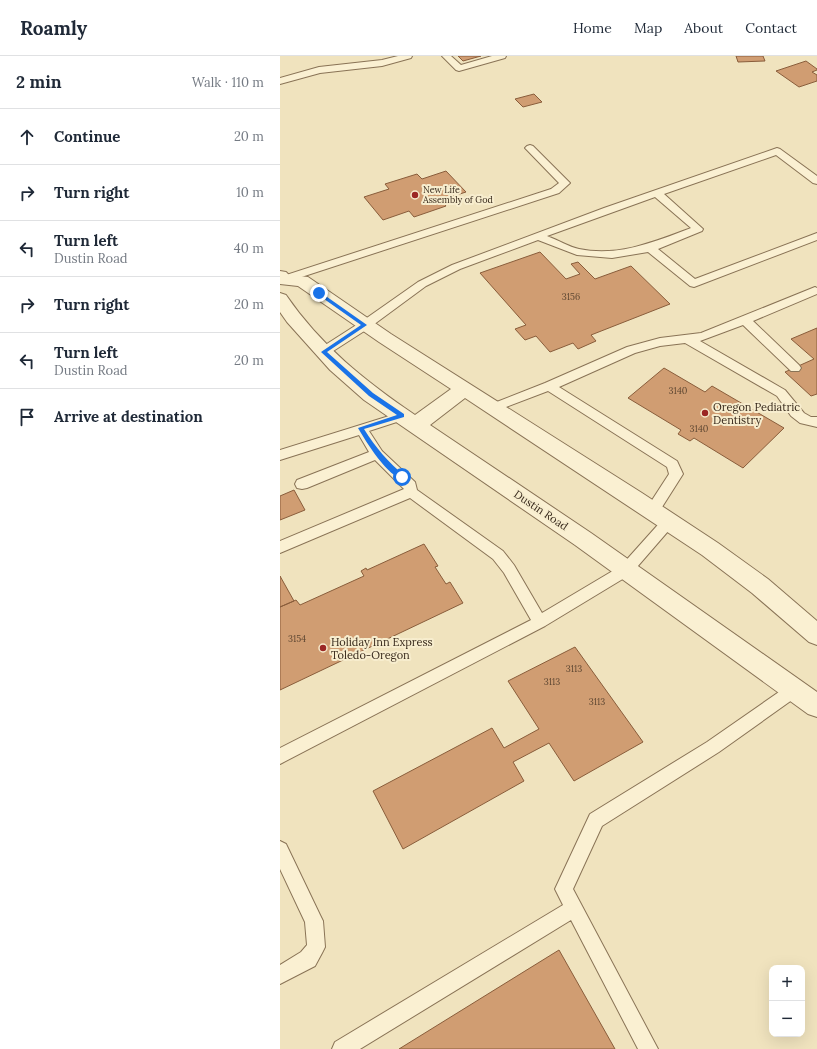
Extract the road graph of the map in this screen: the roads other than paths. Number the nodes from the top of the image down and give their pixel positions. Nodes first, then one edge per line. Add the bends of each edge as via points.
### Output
1 (408, 56) edge
2 (446, 56) edge
3 (502, 56) edge
4 (280, 81) edge
5 (530, 148) dead end
6 (817, 181) edge
7 (657, 193) junction
8 (538, 236) junction
9 (817, 236) edge
10 (650, 248) junction
11 (281, 283) edge
12 (815, 291) dead end
13 (280, 299) edge
14 (745, 320) junction
15 (365, 325) junction
16 (689, 340) junction
17 (323, 352) junction
18 (795, 368) dead end
19 (549, 386) junction
20 (464, 389) junction
21 (493, 408) junction
22 (409, 420) junction
23 (817, 422) edge
24 (361, 428) junction
25 (377, 454) junction
26 (280, 455) edge
27 (302, 484) dead end
28 (411, 492) junction
29 (652, 511) junction
30 (669, 522) junction
31 (280, 547) edge
32 (626, 570) junction
33 (540, 622) junction
34 (817, 635) edge
35 (794, 690) junction
36 (817, 706) edge
37 (280, 756) edge
38 (280, 850) edge
39 (574, 908) junction
40 (280, 975) edge
41 (342, 1049) edge
42 (648, 1049) edge

1 - 4 lane via 382,63 319,70
2 - 3 lane via 459,68
5 - 11 lane via 565,184 556,191
6 - 7 lane via 777,151
7 - 8 lane
7 - 10 lane via 698,229
8 - 10 lane via 577,252 612,255
8 - 15 lane via 456,267 422,284
9 - 10 lane via 694,284
11 - 15 street via 302,281
12 - 14 lane
13 - 17 street, Dustin Road
14 - 16 lane
14 - 18 lane
15 - 17 lane
15 - 20 street
16 - 19 lane via 660,342 631,350
16 - 23 lane via 781,393 802,418
17 - 22 street, Dustin Road via 371,395
19 - 21 lane
19 - 29 lane via 672,464 676,474
20 - 21 street
20 - 22 street
21 - 29 street
22 - 24 lane
22 - 32 street, Dustin Road
24 - 25 lane
24 - 26 lane
25 - 27 lane
25 - 28 lane via 410,486
28 - 31 lane
28 - 33 lane via 498,555
29 - 30 street
30 - 32 lane
30 - 34 street via 760,586
32 - 33 lane
32 - 35 street, Dustin Road
33 - 37 lane
35 - 36 street, Dustin Road
35 - 39 lane via 713,747 596,820 564,889
38 - 40 lane via 314,921 316,947 308,959
39 - 41 lane
39 - 42 lane

